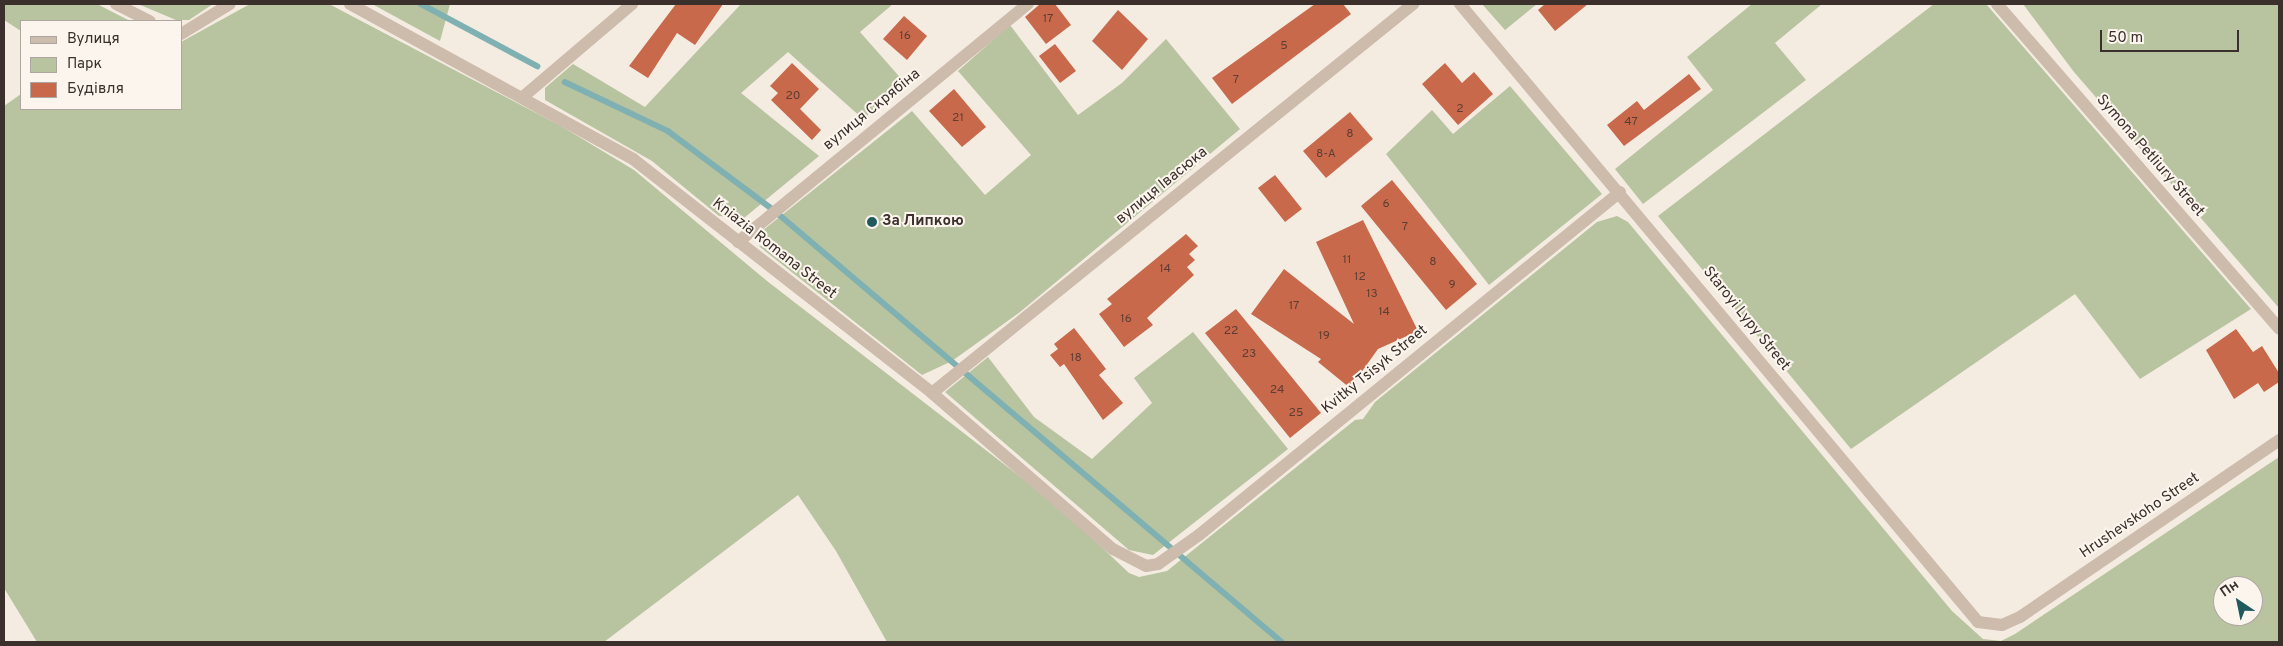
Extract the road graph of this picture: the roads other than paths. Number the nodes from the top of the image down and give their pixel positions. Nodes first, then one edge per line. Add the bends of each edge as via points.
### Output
1 (116, 4) edge
2 (230, 4) edge
3 (350, 4) edge
4 (632, 4) edge
5 (1028, 4) edge
6 (1413, 4) edge
7 (1460, 4) edge
8 (1997, 4) edge
9 (148, 20) edge
10 (182, 33) edge
11 (524, 96) junction
12 (1620, 192) junction
13 (738, 242) junction
14 (2279, 328) edge
15 (932, 393) junction
16 (2279, 440) edge
17 (1146, 566) joint
18 (2020, 618) joint

1 - 9 street
2 - 10 street
3 - 11 street, Kniazia Romana Street
4 - 11 street
5 - 13 street, вулиця Скрябіна
6 - 15 street, вулиця Івасюка
7 - 12 street, Staroyi Lypy Street
8 - 14 street, Symona Petliury Street
11 - 13 street, Kniazia Romana Street via 633,159
12 - 17 street, Kvitky Tsisyk Street via 1199,535 1158,564
12 - 18 street, Staroyi Lypy Street via 1969,615 1989,626
13 - 15 street, Kniazia Romana Street
15 - 17 street, Kniazia Romana Street via 1113,548
16 - 18 street, Hrushevskoho Street

